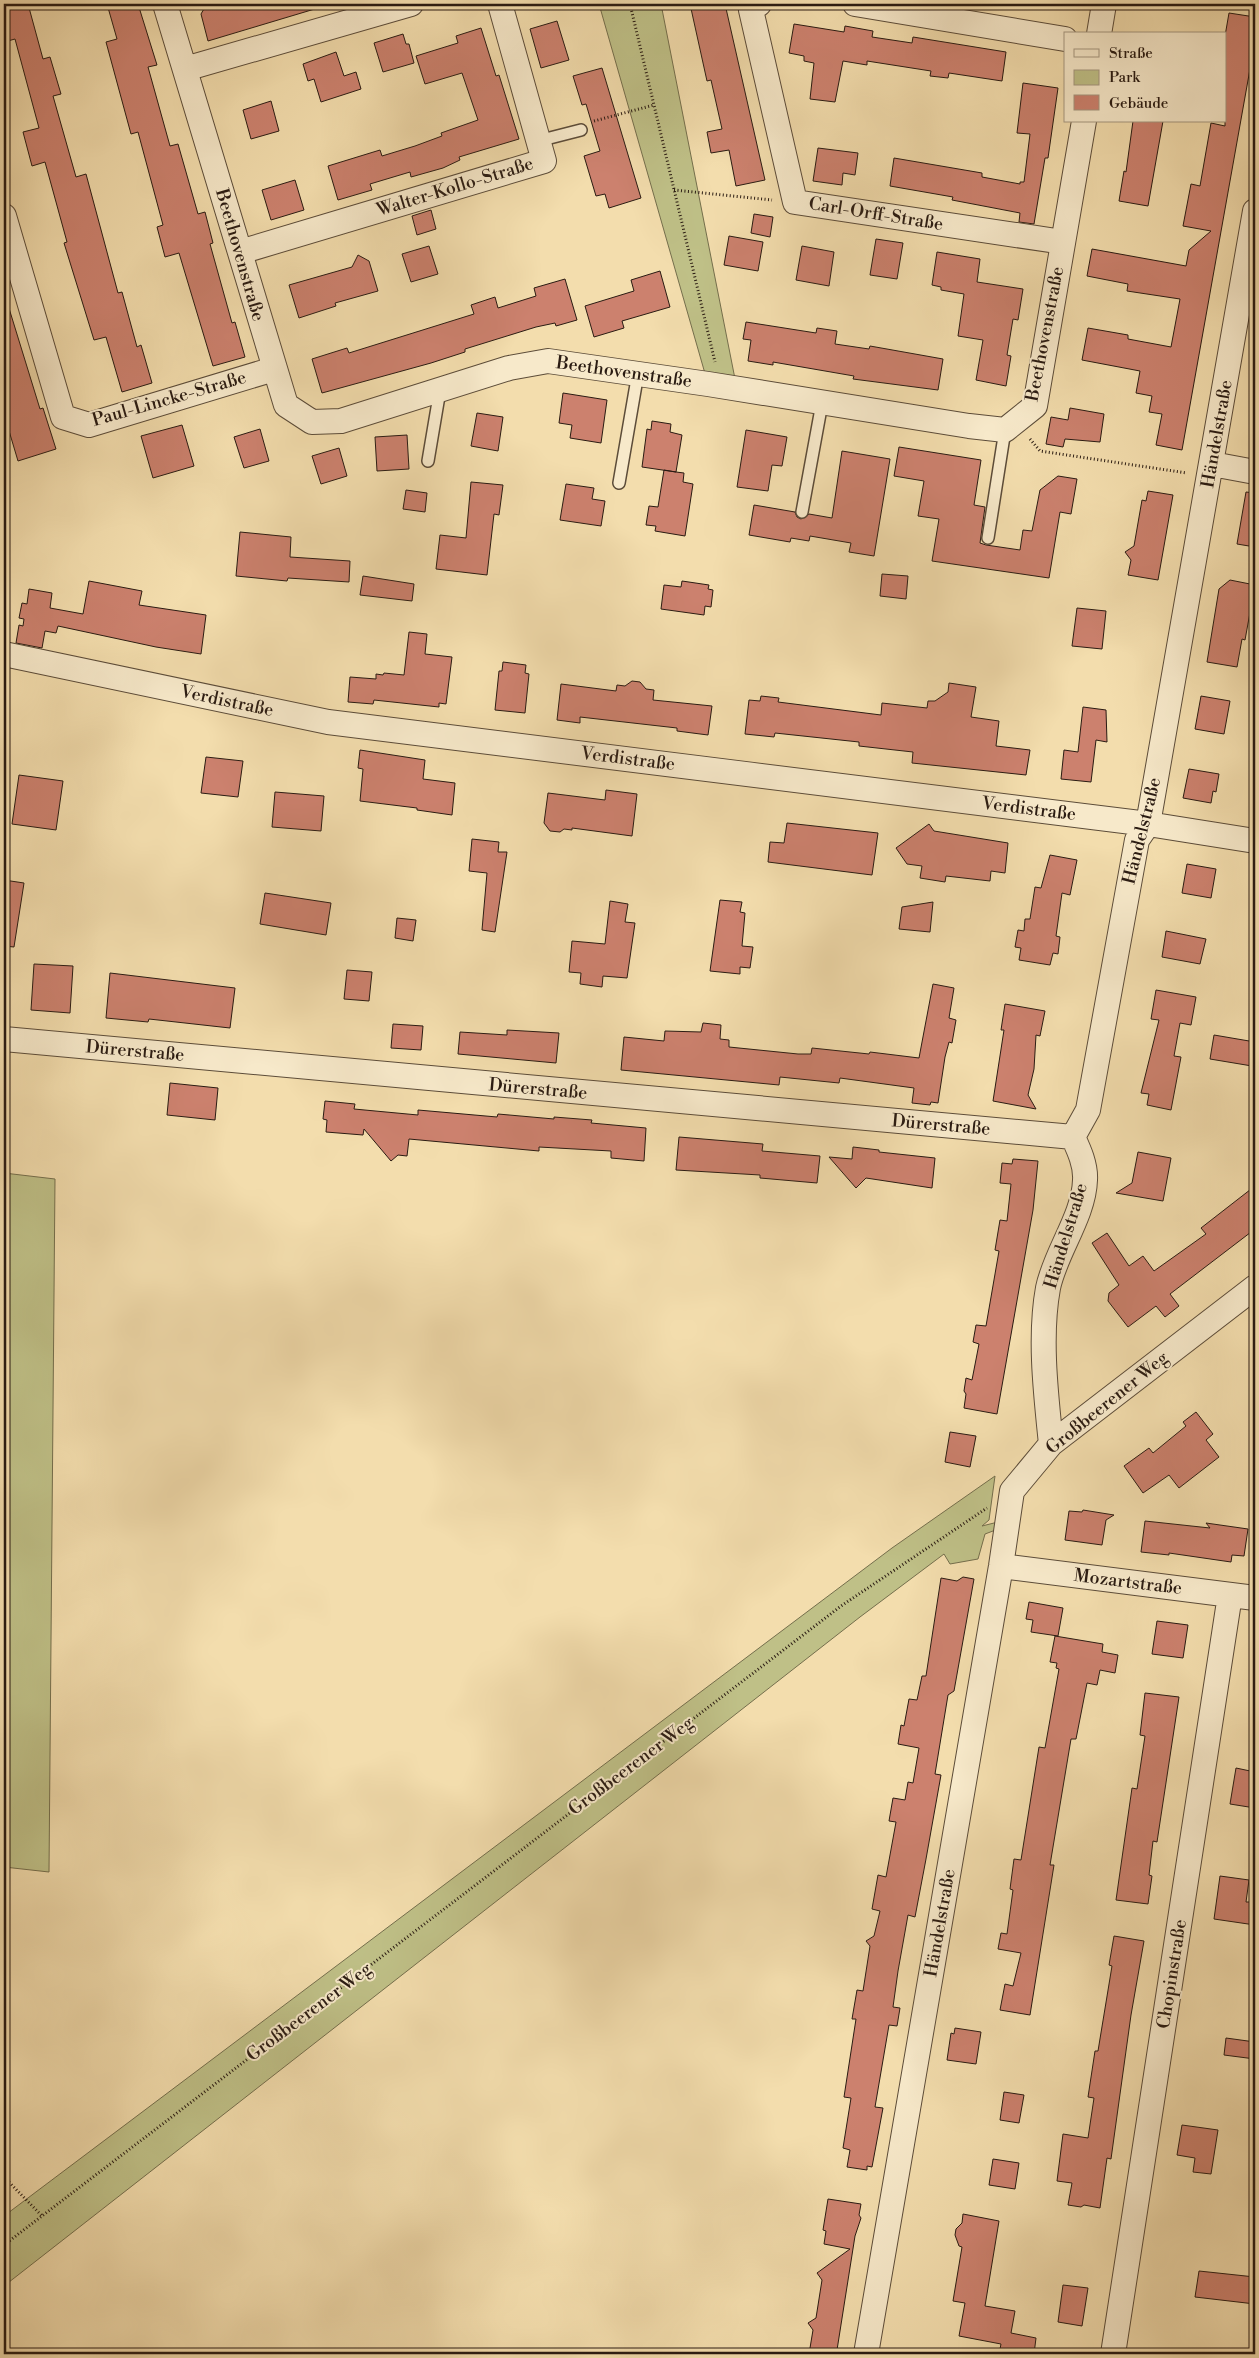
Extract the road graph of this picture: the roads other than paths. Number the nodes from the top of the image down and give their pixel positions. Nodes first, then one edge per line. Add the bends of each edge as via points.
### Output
1 (165, 4) edge
2 (411, 4) edge
3 (500, 4) edge
4 (855, 4) edge
5 (1104, 4) edge
6 (753, 6) edge
7 (1099, 32) edge
8 (1064, 39) edge
9 (185, 69) junction
10 (1084, 122) edge
11 (581, 130) road end
12 (538, 141) junction
13 (1255, 211) edge
14 (4, 216) edge
15 (1063, 242) junction
16 (240, 252) junction
17 (274, 369) junction
18 (638, 373) junction
19 (440, 390) junction
20 (822, 403) junction
21 (1005, 430) junction
22 (428, 461) dead end
23 (1210, 470) junction
24 (1255, 472) edge
25 (619, 482) dead end
26 (802, 512) dead end
27 (988, 538) dead end
28 (4, 654) edge
29 (1148, 824) junction
30 (1255, 842) edge
31 (4, 1039) edge
32 (1073, 1137) junction
33 (1255, 1287) edge
34 (1051, 1444) junction
35 (1012, 1491) joint
36 (1001, 1566) junction
37 (1230, 1595) junction
38 (1255, 1598) edge
39 (866, 2354) edge
40 (1113, 2354) edge

1 - 9 street, Beethovenstraße
2 - 9 street
3 - 12 street, Walter-Kollo-Straße
4 - 8 street
5 - 7 street
6 - 15 street, Carl-Orff-Straße via 795,202
9 - 16 street, Beethovenstraße
10 - 15 street, Beethovenstraße
11 - 12 lane
12 - 16 street, Walter-Kollo-Straße via 544,161
13 - 23 street, Händelstraße
14 - 17 street, Paul-Lincke-Straße via 63,417 89,425
15 - 21 street, Beethovenstraße via 1035,406
16 - 17 street, Beethovenstraße
17 - 19 street, Beethovenstraße via 286,405 312,422 341,421
18 - 19 street, Beethovenstraße via 548,361 509,368
18 - 20 street, Beethovenstraße
18 - 25 lane
19 - 22 lane
20 - 21 street, Beethovenstraße
20 - 26 lane
21 - 27 lane
23 - 24 street
23 - 29 street, Händelstraße
28 - 29 street, Verdistraße via 328,722
29 - 30 street, Verdistraße
29 - 32 street, Händelstraße via 1137,840 1088,1110
31 - 32 street, Dürerstraße
32 - 34 street, Händelstraße via 1082,1156 1085,1180 1082,1198 1048,1288 1044,1368
33 - 34 street, Großbeerener Weg
34 - 35 street, Großbeerener Weg
35 - 36 street, Händelstraße
36 - 37 street, Mozartstraße
36 - 39 street, Händelstraße
37 - 38 street, Mozartstraße
37 - 40 street, Chopinstraße

